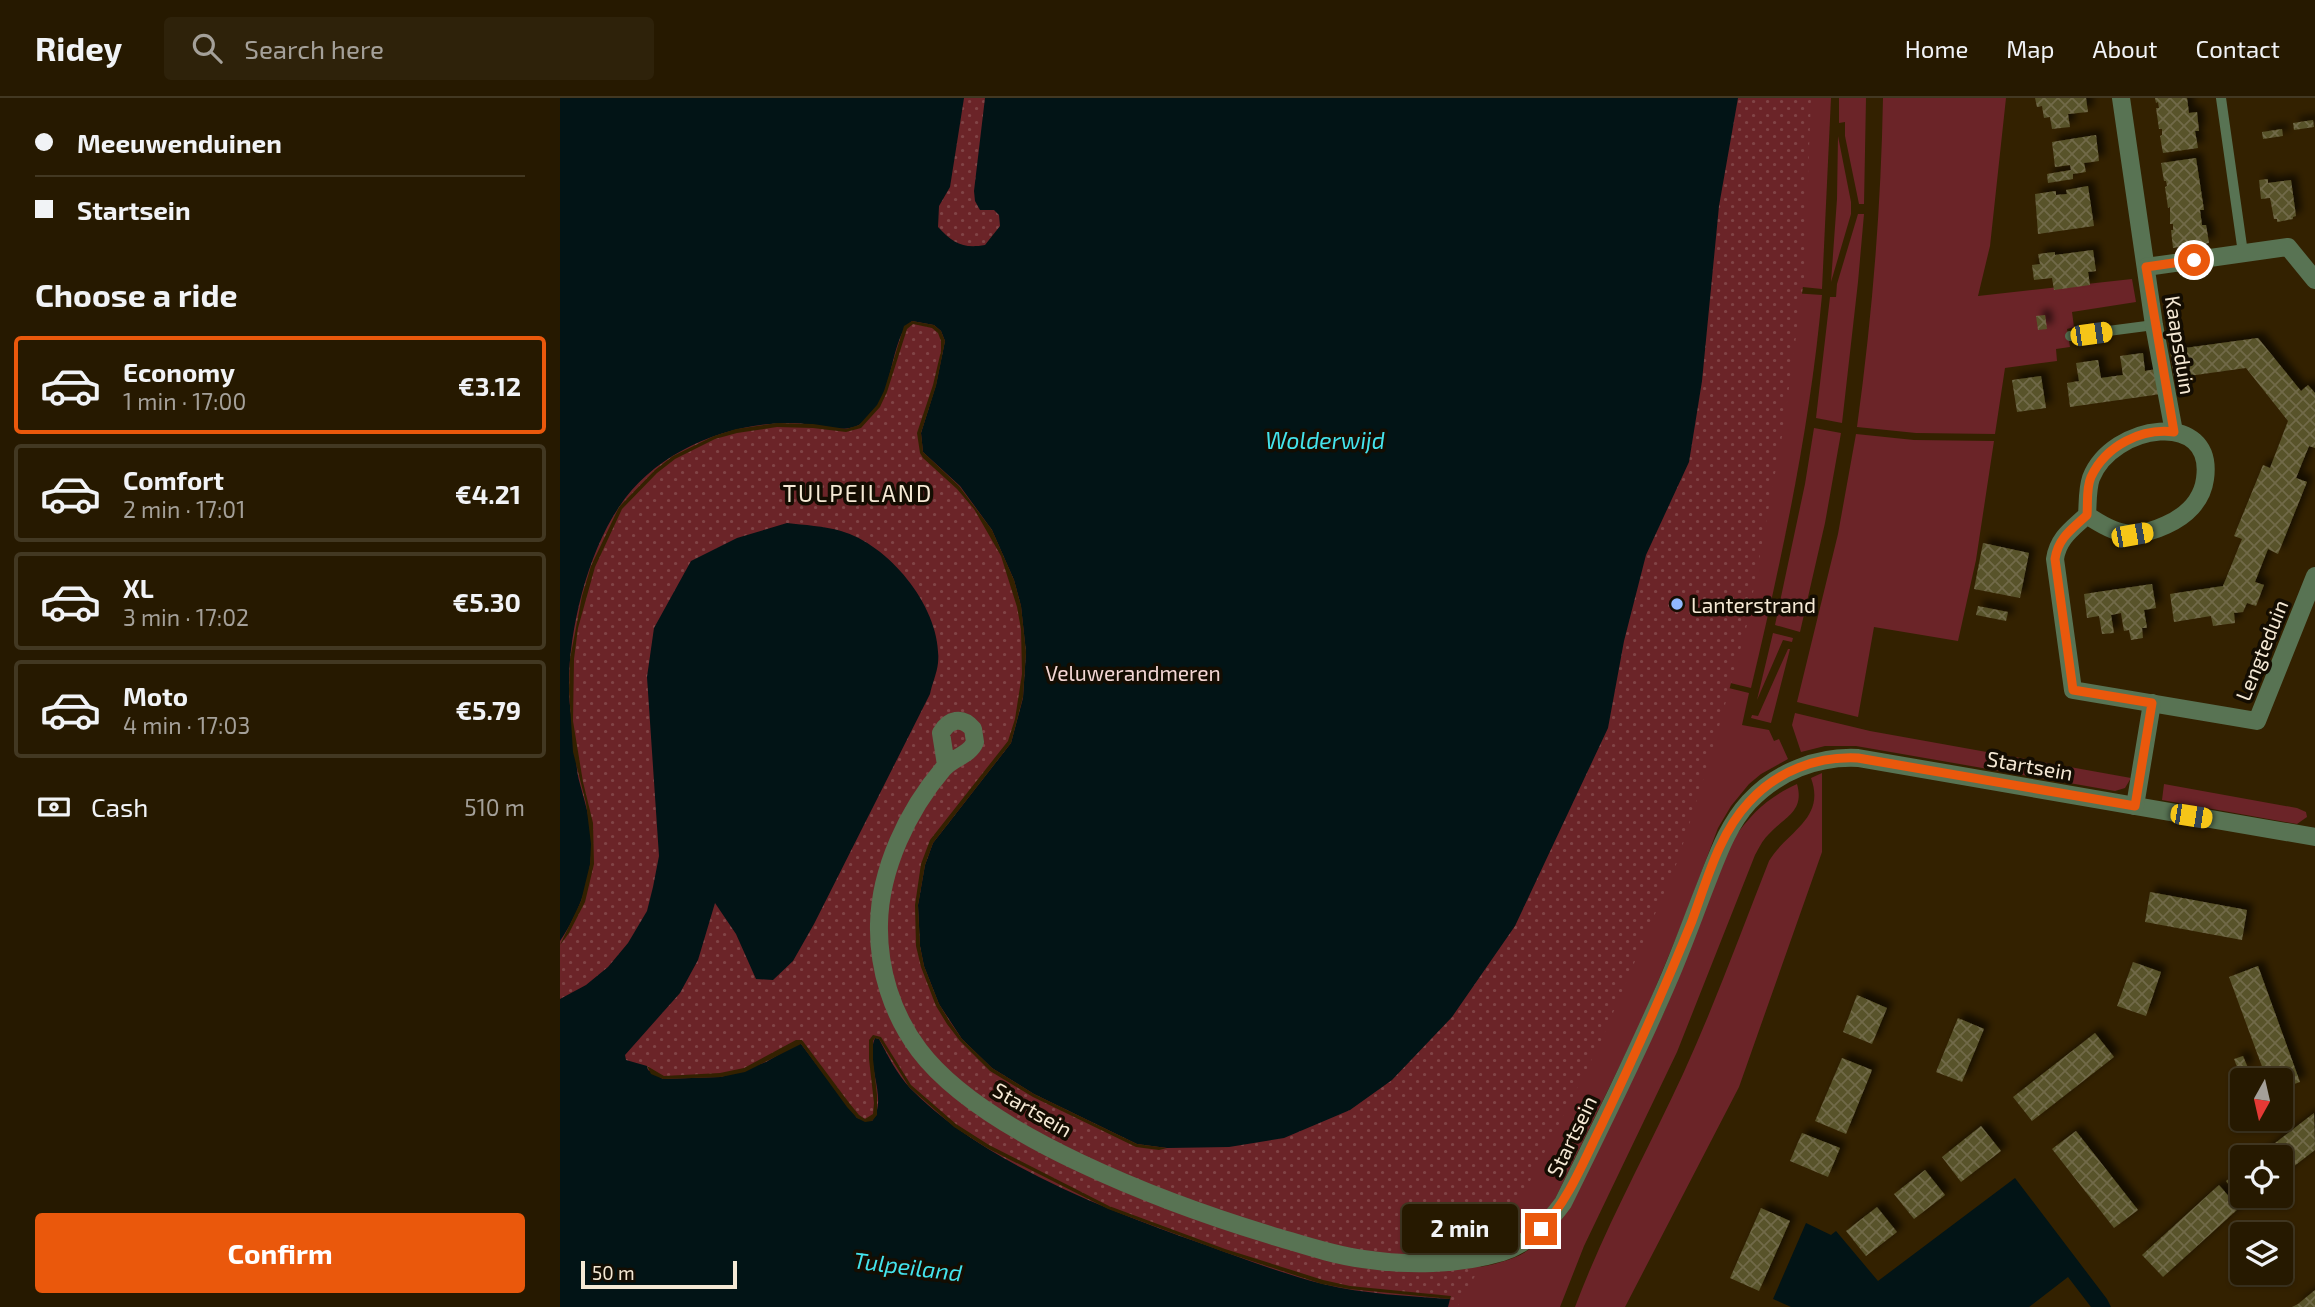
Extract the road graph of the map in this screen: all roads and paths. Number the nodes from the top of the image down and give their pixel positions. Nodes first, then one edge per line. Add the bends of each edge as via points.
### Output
1 (2121, 98) edge
2 (2221, 98) edge
3 (2243, 253) junction
4 (2146, 267) junction
5 (2315, 280) edge
6 (2154, 325) junction
7 (2070, 336) dead end
8 (2174, 432) junction
9 (2087, 515) junction
10 (2315, 576) edge
11 (2152, 703) junction
12 (946, 765) dead end
13 (2135, 806) junction
14 (2315, 837) edge

1 - 4 street, Kaapsduin
2 - 3 lane
3 - 4 street
3 - 5 street via 2288,247
4 - 6 street, Kaapsduin
6 - 7 lane
6 - 8 street, Kaapsduin
8 - 9 street via 2136,435 2112,450 2091,477
8 - 9 street via 2200,446 2206,460 2202,494 2186,513 2152,531 2132,535 2110,530
9 - 11 street via 2062,537 2055,559 2073,690
10 - 11 street, Lengteduin via 2257,720
11 - 13 street
12 - 13 street, Startsein via 920,801 898,844 879,921 882,964 895,1010 936,1069 1015,1127 1158,1196 1336,1254 1416,1263 1503,1252 1528,1240 1553,1217 1636,1054 1725,838 1748,804 1773,781 1815,762 1858,758
13 - 14 street, Startsein

